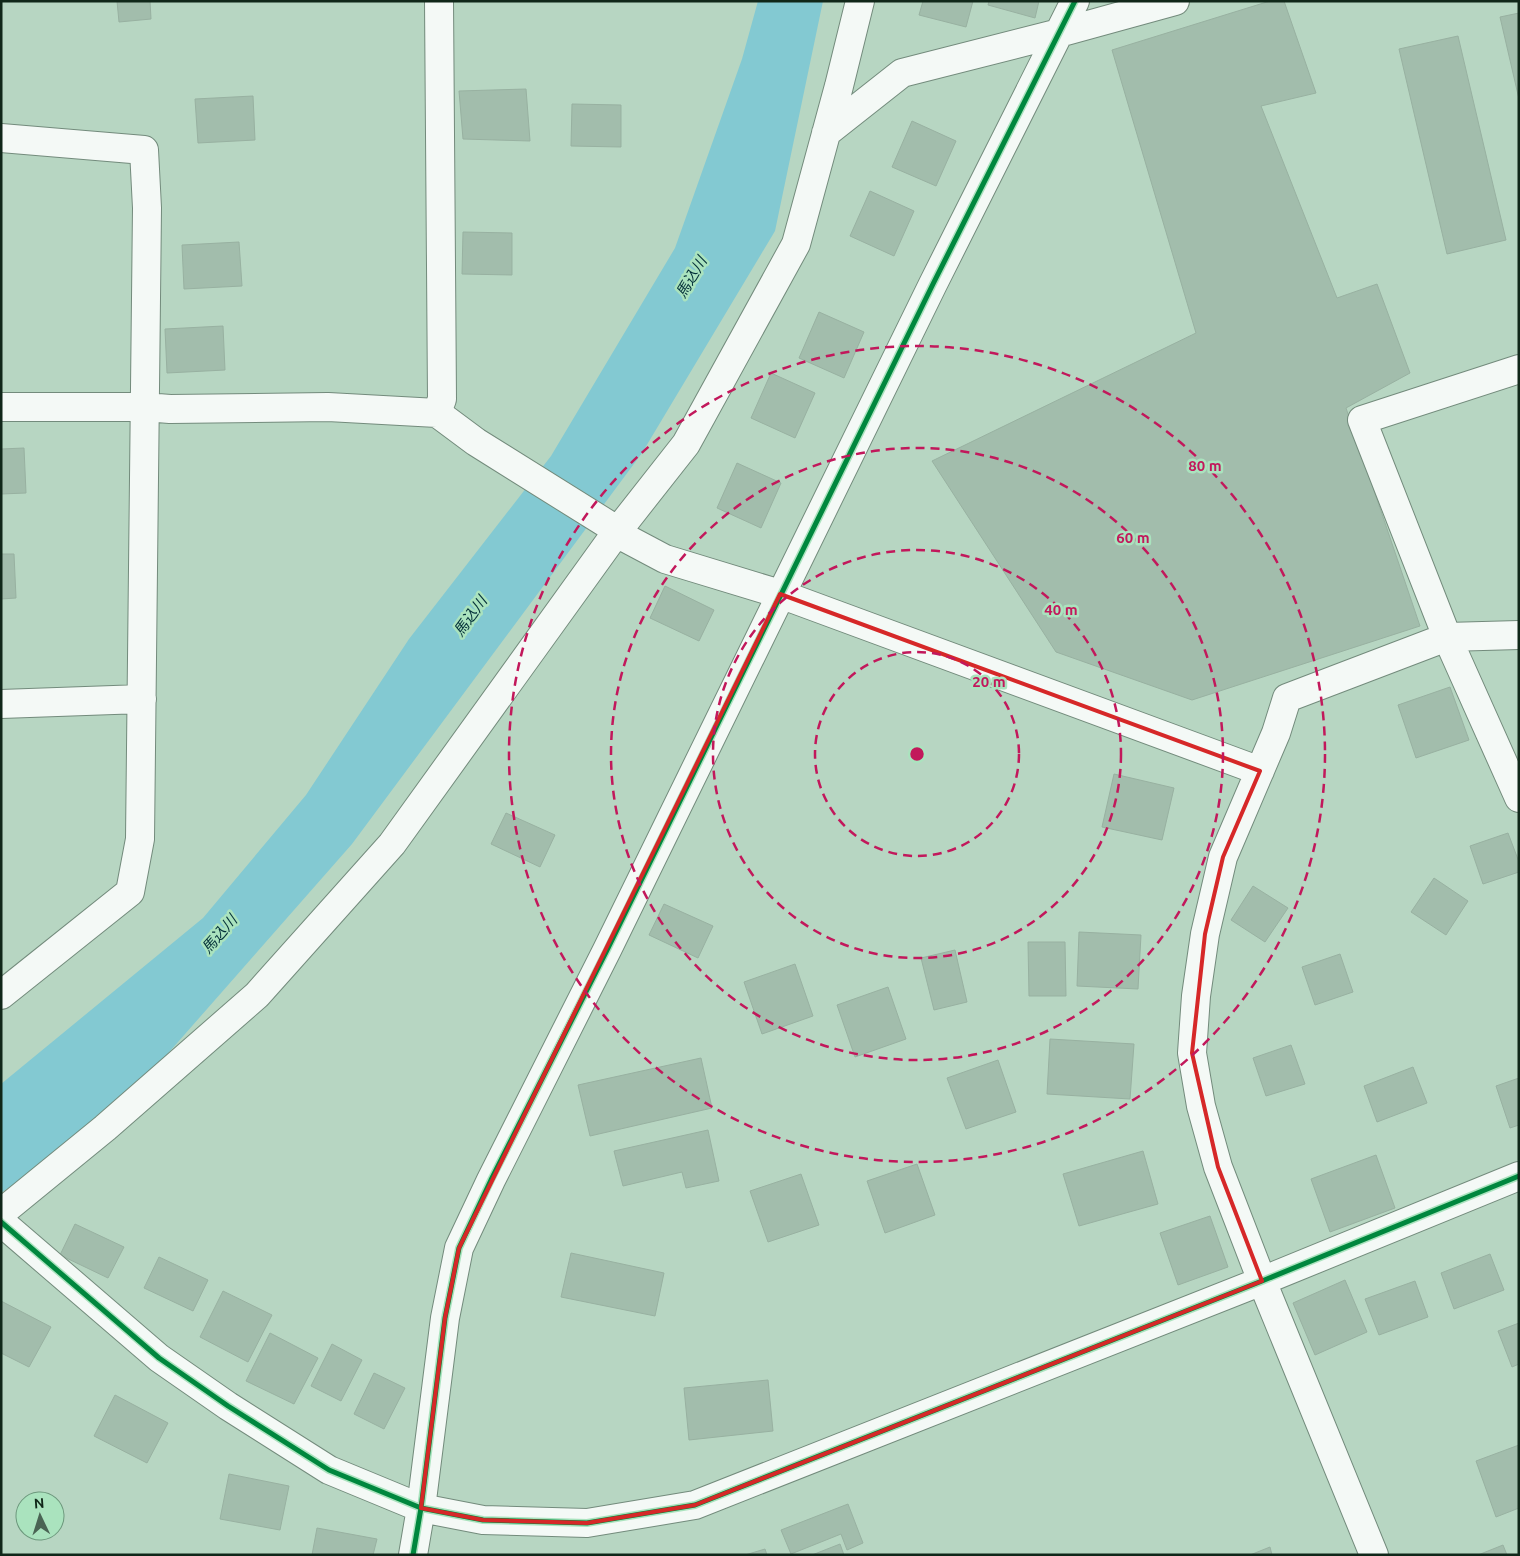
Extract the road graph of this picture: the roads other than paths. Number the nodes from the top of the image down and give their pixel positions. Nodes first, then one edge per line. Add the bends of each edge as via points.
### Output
1 (439, 1) edge
2 (860, 1) edge
3 (1075, 1) edge
4 (1176, 1) edge
5 (1059, 34) junction
6 (826, 133) junction
7 (1, 138) edge
8 (1519, 370) edge
9 (1, 407) edge
10 (145, 407) junction
11 (437, 413) junction
12 (614, 530) junction
13 (780, 594) junction
14 (1519, 636) edge
15 (1447, 637) junction
16 (142, 699) junction
17 (1, 704) edge
18 (1260, 771) junction
19 (1519, 798) edge
20 (1, 994) edge
21 (1519, 1176) edge
22 (1, 1213) edge
23 (1, 1222) edge
24 (1262, 1281) junction
25 (421, 1508) junction
26 (413, 1555) edge
27 (1374, 1555) edge

1 - 11 street via 442,399
2 - 6 street
3 - 5 street
4 - 5 street
5 - 6 street via 902,73
5 - 13 street
6 - 12 street via 796,244 686,444
7 - 10 street via 144,150 147,208
8 - 15 street via 1362,420
9 - 10 street
10 - 11 street via 328,407
10 - 16 street
11 - 12 street via 476,442
12 - 13 street via 665,559
12 - 22 street via 392,844 257,995 105,1128
13 - 18 street
13 - 25 street via 459,1248 445,1318
14 - 15 street
15 - 18 street via 1287,698
15 - 19 street
16 - 17 street
16 - 20 street via 140,839 130,892
18 - 24 street via 1223,857 1204,943 1192,1053 1201,1106 1218,1167
21 - 24 street
23 - 25 street via 159,1358 228,1406 329,1470
24 - 25 street via 695,1505 587,1523 484,1520
24 - 27 street
25 - 26 street

